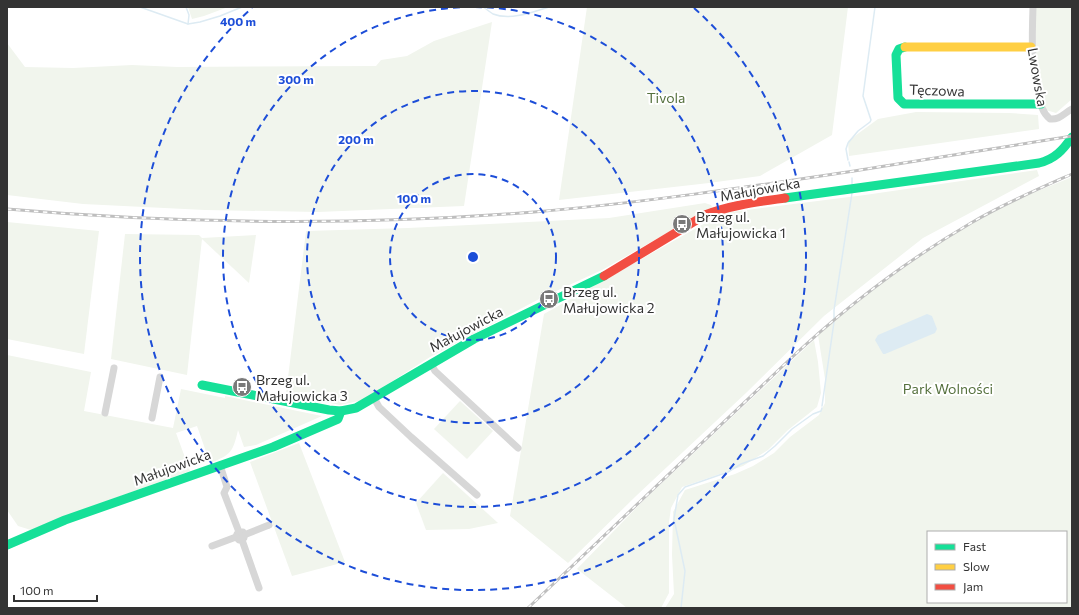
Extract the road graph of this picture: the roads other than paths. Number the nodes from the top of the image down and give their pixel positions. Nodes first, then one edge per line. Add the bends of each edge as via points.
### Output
1 (1033, 7) edge
2 (1031, 47) junction
3 (1041, 104) junction
4 (1072, 109) edge
5 (1072, 137) edge
6 (431, 364) junction
7 (114, 368) dead end
8 (160, 377) dead end
9 (202, 385) dead end
10 (374, 398) junction
11 (341, 411) junction
12 (105, 413) dead end
13 (152, 418) dead end
14 (518, 448) dead end
15 (220, 465) junction
16 (476, 494) dead end
17 (269, 525) dead end
18 (240, 536) junction
19 (7, 545) edge
20 (212, 546) dead end
21 (259, 588) dead end

1 - 2 street, Lwowska
2 - 3 street, Lwowska
2 - 3 street, Tęczowa via 900,48 896,55 898,98 904,104
3 - 4 street, Lwowska via 1044,113 1050,119 1058,118
5 - 6 street, Małujowicka via 1058,156 1040,163 719,209 614,271 474,339
6 - 10 street, Małujowicka
6 - 14 street, Małujowicka via 435,371
7 - 12 street
8 - 13 street
9 - 11 street, Małujowicka
10 - 11 street, Małujowicka via 356,408
10 - 16 street via 379,407
11 - 15 street, Małujowicka via 338,419 318,428
15 - 18 street via 227,487 224,492
15 - 19 street, Małujowicka via 65,520
17 - 18 street
18 - 20 street
18 - 21 street

